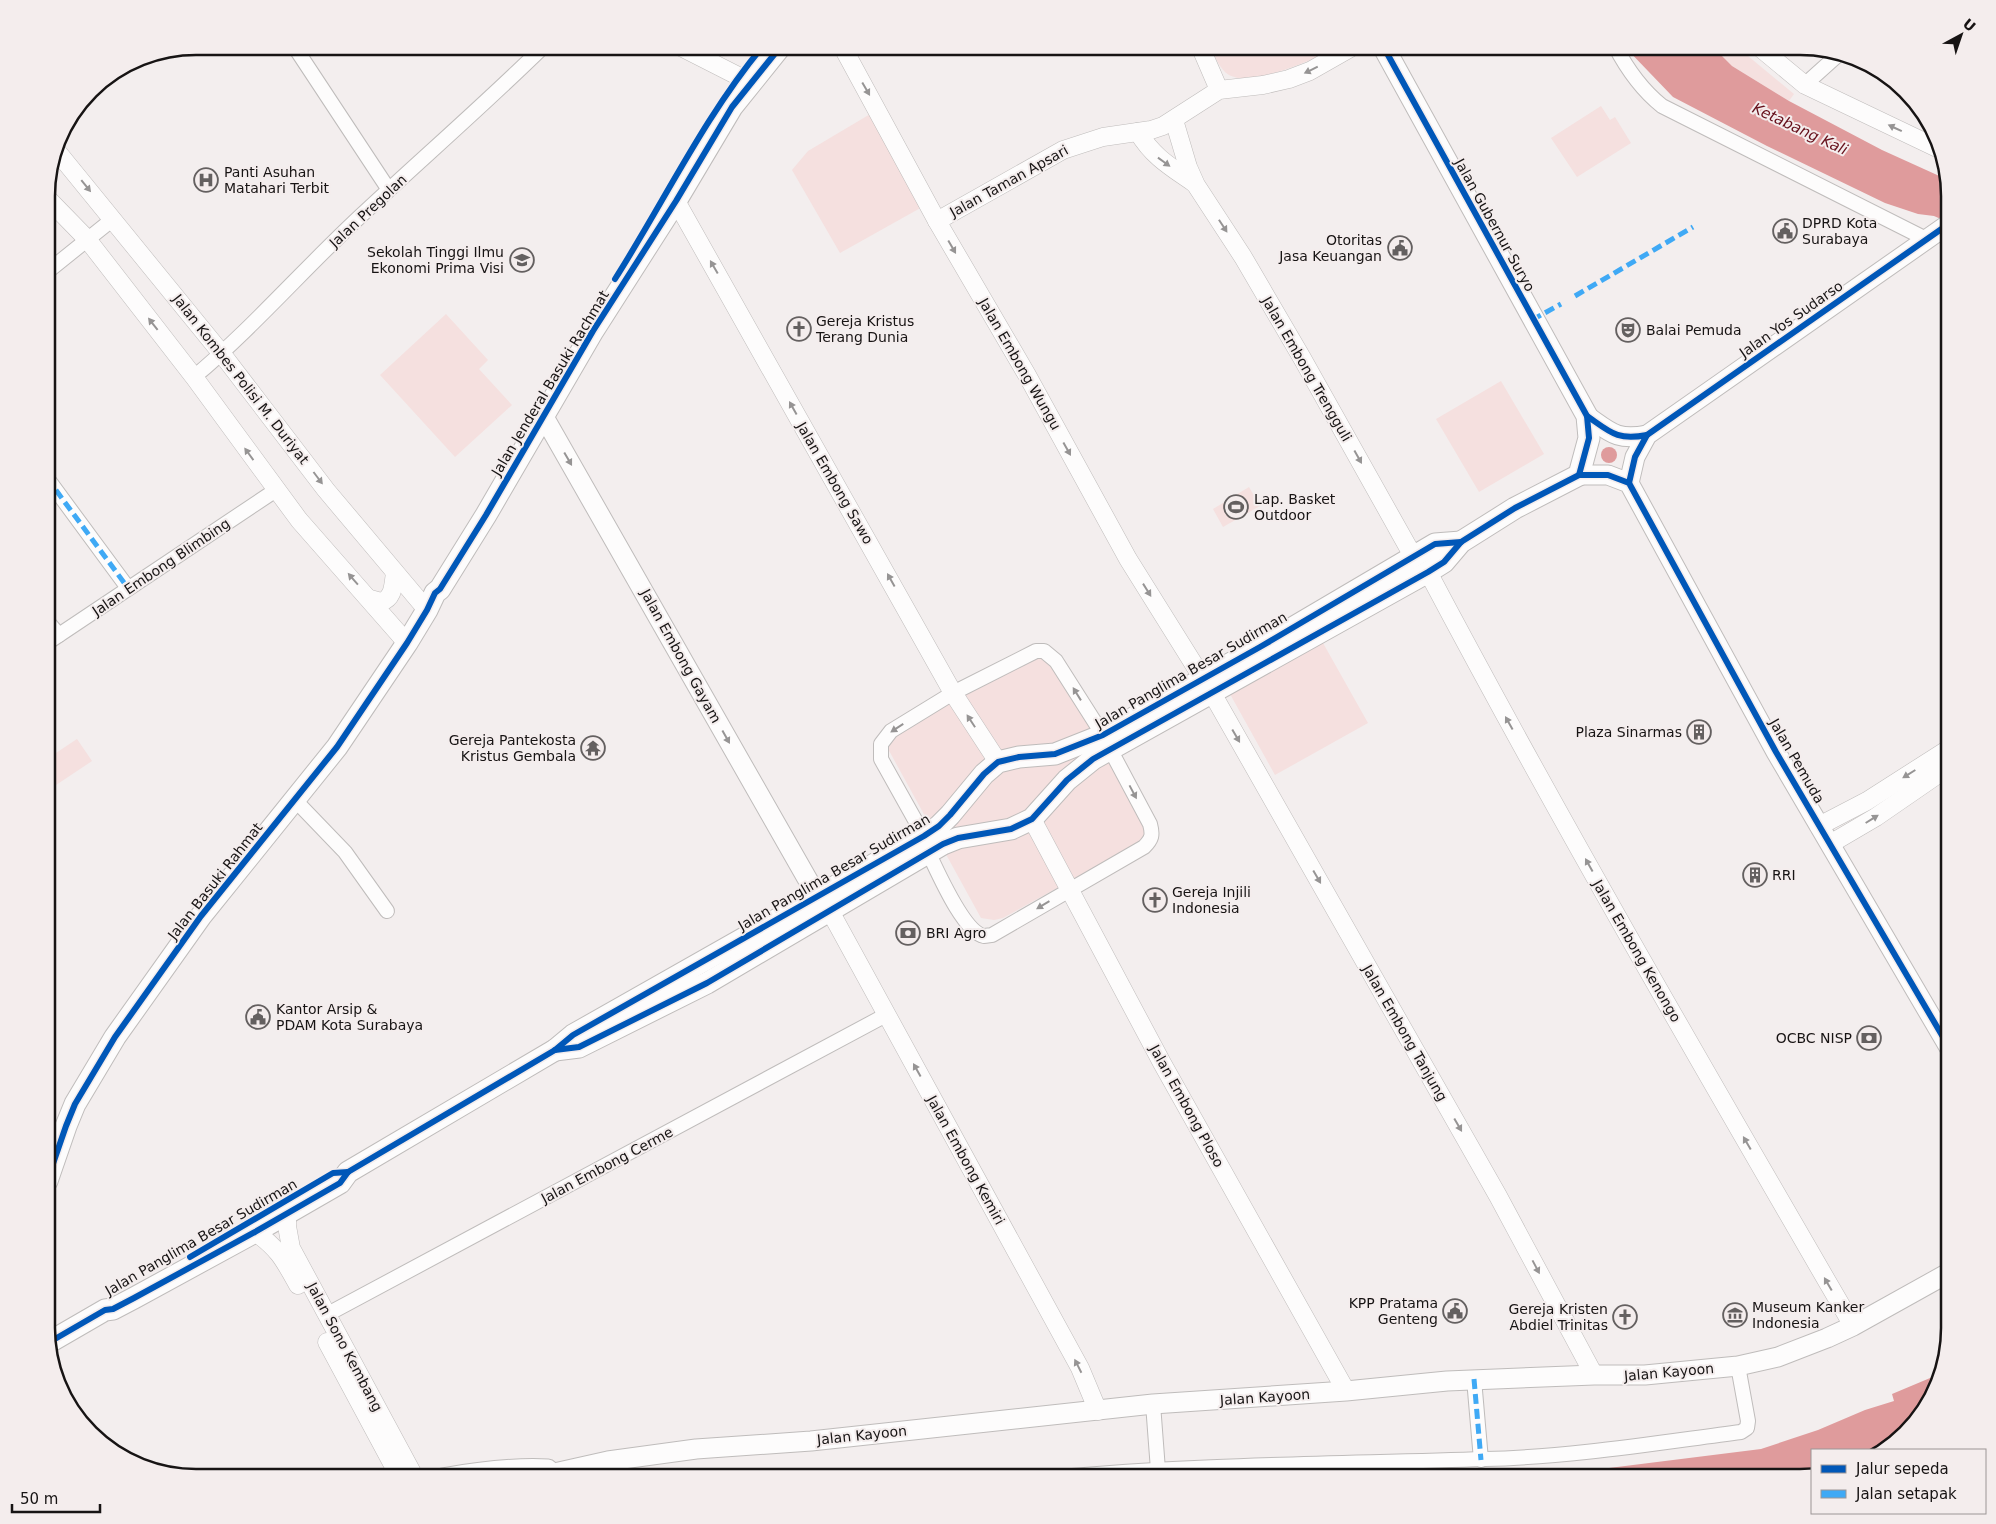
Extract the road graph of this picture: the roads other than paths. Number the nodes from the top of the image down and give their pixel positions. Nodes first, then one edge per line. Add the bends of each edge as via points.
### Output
1 (300, 55) edge
2 (535, 55) edge
3 (697, 55) edge
4 (756, 55) edge
5 (774, 55) edge
6 (847, 55) edge
7 (1204, 55) edge
8 (1338, 55) edge
9 (1387, 55) edge
10 (1620, 55) edge
11 (1770, 55) edge
12 (1833, 60) edge
13 (738, 76) junction
14 (1807, 83) junction
15 (1219, 90) junction
16 (1174, 120) junction
17 (1138, 132) junction
18 (1930, 145) edge
19 (62, 155) edge
20 (1196, 185) junction
21 (388, 190) junction
22 (676, 201) junction
23 (55, 207) edge
24 (113, 220) junction
25 (937, 221) junction
26 (1937, 232) edge
27 (87, 239) junction
28 (55, 265) edge
29 (222, 354) junction
30 (194, 377) junction
31 (1586, 416) junction
32 (544, 417) junction
33 (1647, 435) junction
34 (1579, 474) junction
35 (1629, 483) junction
36 (55, 490) edge
37 (276, 490) junction
38 (1461, 542) junction
39 (1413, 556) junction
40 (1428, 572) junction
41 (395, 573) junction
42 (128, 588) junction
43 (370, 599) junction
44 (431, 601) junction
45 (55, 631) edge
46 (59, 635) junction
47 (55, 637) edge
48 (407, 643) junction
49 (1208, 686) junction
50 (946, 698) junction
51 (1106, 742) junction
52 (1941, 754) edge
53 (998, 762) junction
54 (1941, 772) edge
55 (294, 799) junction
56 (1032, 819) junction
57 (1819, 826) junction
58 (926, 844) junction
59 (1830, 844) junction
60 (1069, 889) junction
61 (824, 904) junction
62 (387, 911) dead end
63 (886, 1015) junction
64 (1941, 1033) edge
65 (55, 1157) edge
66 (348, 1172) junction
67 (287, 1213) junction
68 (255, 1232) junction
69 (1941, 1277) edge
70 (105, 1310) junction
71 (326, 1314) junction
72 (1853, 1326) junction
73 (55, 1339) edge
74 (1738, 1366) junction
75 (1594, 1375) junction
76 (1474, 1379) junction
77 (1346, 1391) junction
78 (1153, 1404) junction
79 (1098, 1411) junction
80 (1481, 1460) junction
81 (395, 1469) edge
82 (410, 1469) edge
83 (522, 1469) edge
84 (546, 1469) edge
85 (566, 1469) edge
86 (1158, 1469) edge
87 (1180, 1469) edge

1 - 21 street
2 - 21 street, Jalan Pregolan
3 - 13 street
4 - 13 main road, Jalan Jenderal Basuki Rachmat
5 - 22 main road, Jalan Jenderal Basuki Rachmat via 732,107
6 -> 25 street, Jalan Embong Wungu
7 - 15 street
8 -> 15 street, Jalan Taman Apsari via 1289,79
9 - 31 main road, Jalan Gubernur Suryo
10 - 26 street via 1648,95 1662,106
11 - 14 street
12 - 14 street
13 - 44 main road, Jalan Jenderal Basuki Rachmat via 574,347 435,586
18 -> 14 street
15 - 16 street, Jalan Taman Apsari
16 - 17 street, Jalan Taman Apsari
16 - 20 street, Jalan Embong Trengguli
17 -> 20 street, Jalan Embong Trengguli via 1157,157
17 - 25 street, Jalan Taman Apsari via 1103,136 1063,150
19 -> 24 street, Jalan Kombes Polisi M. Duriyat
20 -> 39 street, Jalan Embong Trengguli via 1243,257
21 - 29 street, Jalan Pregolan
22 - 32 main road, Jalan Jenderal Basuki Rachmat
50 -> 22 street, Jalan Embong Sawo
23 - 27 street
24 - 27 street
24 - 29 street, Jalan Kombes Polisi M. Duriyat
25 -> 49 street, Jalan Embong Wungu via 1027,375 1128,559
26 - 33 main road, Jalan Yos Sudarso
27 - 28 street
30 -> 27 street
29 - 30 street, Jalan Pregolan
29 -> 41 street, Jalan Kombes Polisi M. Duriyat via 326,490
37 -> 30 street
31 - 33 main road, Jalan Gubernur Suryo via 1619,436
31 - 34 main road, Jalan Gubernur Suryo via 1589,438
32 - 44 main road, Jalan Jenderal Basuki Rachmat
32 -> 61 main road, Jalan Embong Gayam
33 - 35 main road via 1634,458
34 - 35 main road via 1608,475
34 - 38 main road, Jalan Panglima Besar Sudirman
35 - 57 main road, Jalan Pemuda
36 - 42 street
37 - 42 street, Jalan Embong Blimbing
43 -> 37 street
38 - 39 main road, Jalan Panglima Besar Sudirman via 1435,544
38 - 40 main road, Jalan Panglima Besar Sudirman via 1444,562
39 - 49 main road, Jalan Panglima Besar Sudirman
40 - 49 main road, Jalan Panglima Besar Sudirman
72 -> 40 street, Jalan Embong Kenongo via 1503,713
41 - 43 street via 389,597 381,602
41 - 44 street, Jalan Kombes Polisi M. Duriyat
42 - 46 street, Jalan Embong Blimbing
43 - 48 street
44 - 48 main road, Jalan Basuki Rahmat
45 - 46 street
46 - 47 street, Jalan Embong Blimbing
48 - 55 main road, Jalan Basuki Rahmat via 337,746
49 - 51 main road, Jalan Panglima Besar Sudirman
49 -> 75 street, Jalan Embong Tanjung via 1498,1196
51 -> 50 street via 1056,661 1044,651 1036,651
53 -> 50 street, Jalan Embong Sawo
50 -> 58 street via 891,731 881,744 881,759
51 - 53 main road, Jalan Panglima Besar Sudirman via 1055,754
51 - 56 main road, Jalan Panglima Besar Sudirman
51 -> 60 street via 1153,833 1144,847
52 -> 57 street via 1867,801
53 - 58 main road, Jalan Panglima Besar Sudirman via 938,826
59 -> 54 street
55 - 62 street via 345,852
55 - 65 main road, Jalan Basuki Rahmat via 196,923 109,1047 72,1112
56 - 58 main road, Jalan Panglima Besar Sudirman via 1011,830
56 - 60 street, Jalan Embong Ploso
57 - 59 main road, Jalan Pemuda
60 -> 58 street via 992,935 984,936 961,915
58 - 61 main road, Jalan Panglima Besar Sudirman
59 - 64 main road, Jalan Pemuda
60 - 77 street, Jalan Embong Ploso via 1162,1063
61 - 63 street, Jalan Embong Kemiri
61 - 66 main road, Jalan Panglima Besar Sudirman via 719,954 573,1035 556,1050
63 - 71 street, Jalan Embong Cerme
79 -> 63 street, Jalan Embong Kemiri via 1080,1368
66 - 67 main road, Jalan Panglima Besar Sudirman via 340,1183
66 - 70 main road, Jalan Panglima Besar Sudirman via 333,1173 109,1302
67 - 68 main road, Jalan Panglima Besar Sudirman
67 - 71 street, Jalan Sono Kembang via 292,1248
68 - 70 main road, Jalan Panglima Besar Sudirman via 113,1309
68 - 81 street, Jalan Sono Kembang via 280,1254
69 - 72 main road, Jalan Kayoon
70 - 73 main road
71 - 82 street, Jalan Sono Kembang
72 - 74 main road, Jalan Kayoon via 1786,1354
74 - 75 main road, Jalan Kayoon via 1645,1375
74 - 80 street via 1748,1421 1747,1428 1741,1432 1585,1452
75 - 76 main road, Jalan Kayoon
76 - 77 main road, Jalan Kayoon
76 - 80 street
77 - 78 main road, Jalan Kayoon
78 - 79 main road, Jalan Kayoon
78 - 86 street
79 - 85 main road, Jalan Kayoon via 811,1441 696,1449
80 - 87 street
83 - 84 main road, Jalan Kayoon

